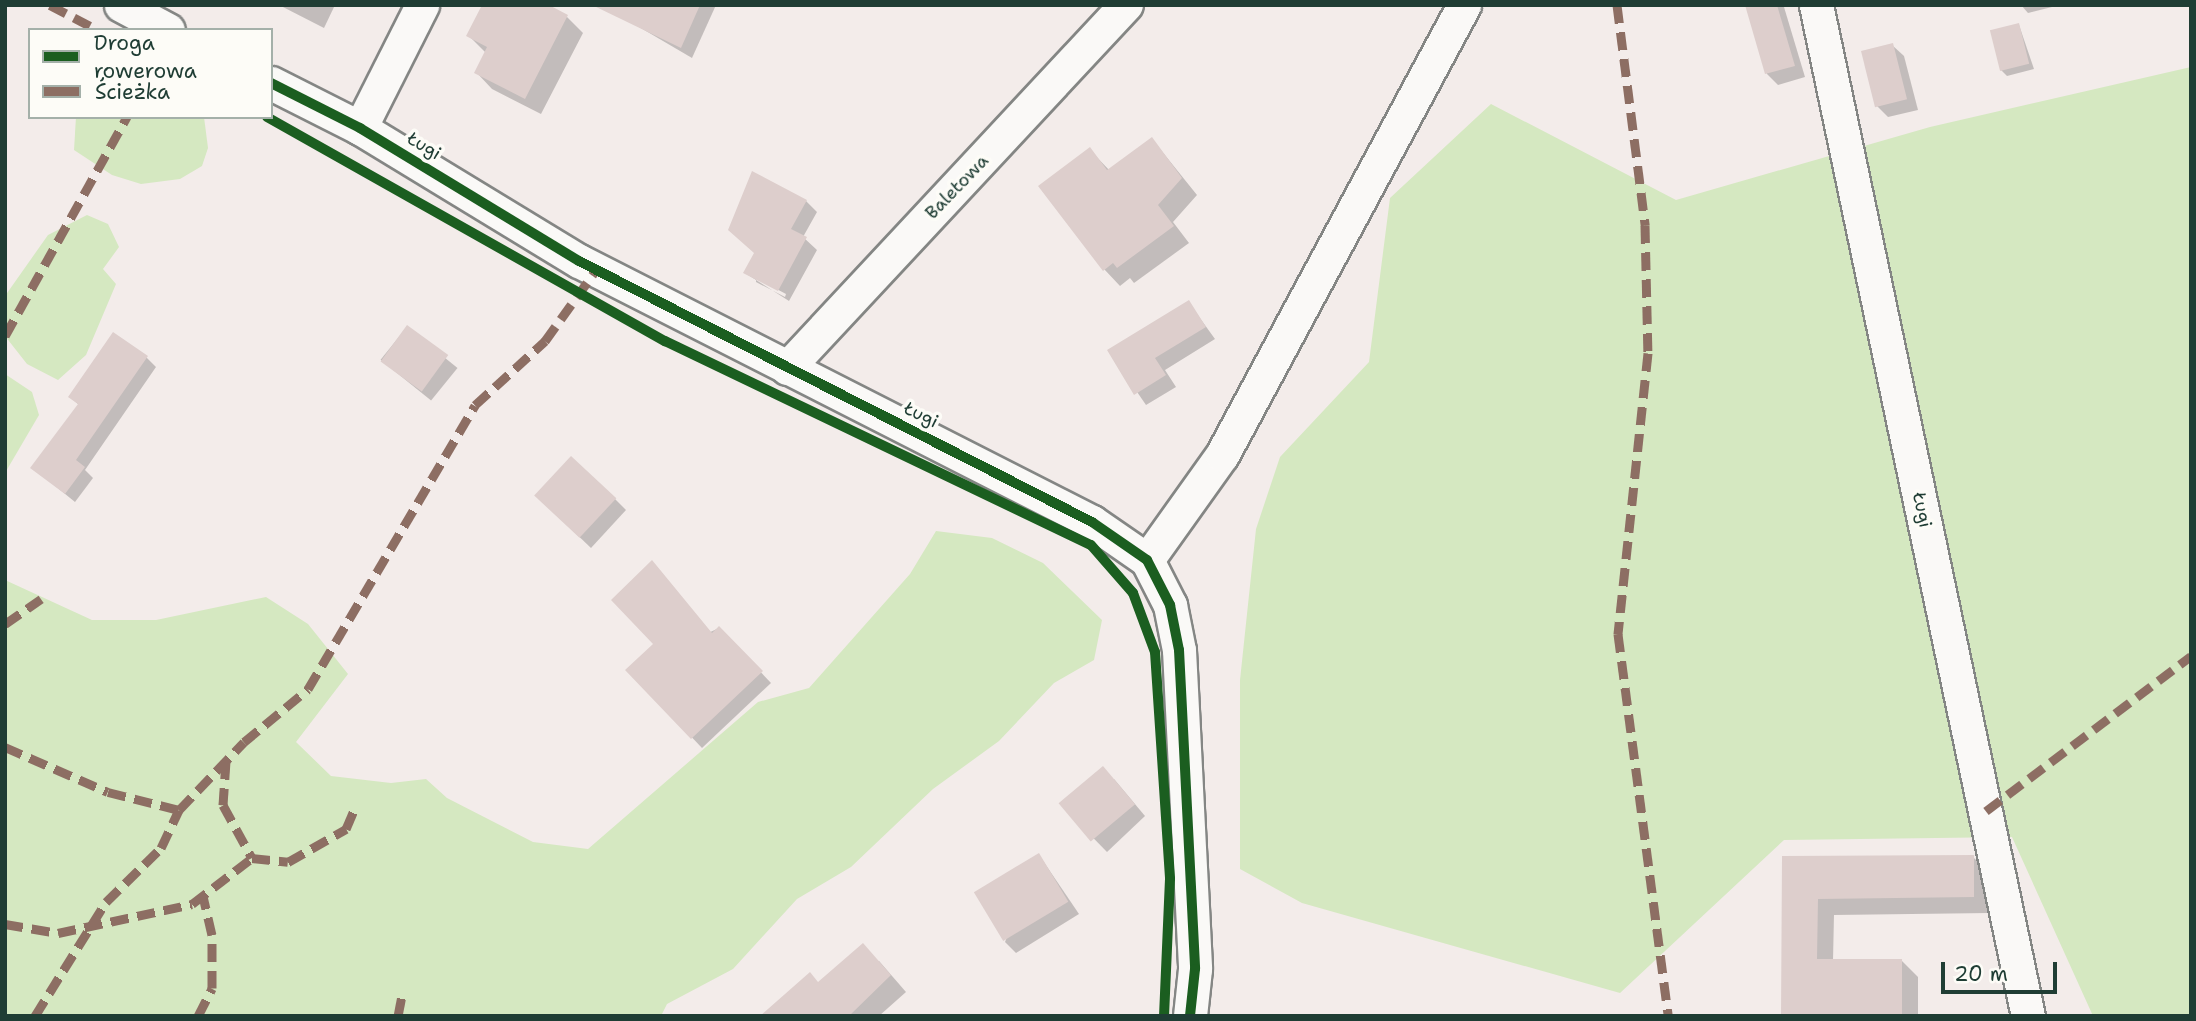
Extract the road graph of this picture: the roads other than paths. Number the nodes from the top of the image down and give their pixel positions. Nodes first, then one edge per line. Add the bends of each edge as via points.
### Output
1 (121, 5) edge
2 (422, 5) edge
3 (1126, 5) edge
4 (1464, 5) edge
5 (1816, 5) edge
6 (164, 28) edge
7 (273, 84) edge
8 (360, 128) junction
9 (787, 368) junction
10 (1147, 560) junction
11 (1190, 1016) edge
12 (2028, 1016) edge

1 - 6 street
2 - 8 street
3 - 9 street, Baletowa
4 - 10 street via 1222,455
5 - 12 street, Ługi
7 - 8 street, Ługi
8 - 9 street, Ługi via 579,261
9 - 10 street, Ługi via 1092,522
10 - 11 street, Ługi via 1170,605 1178,650 1195,970

